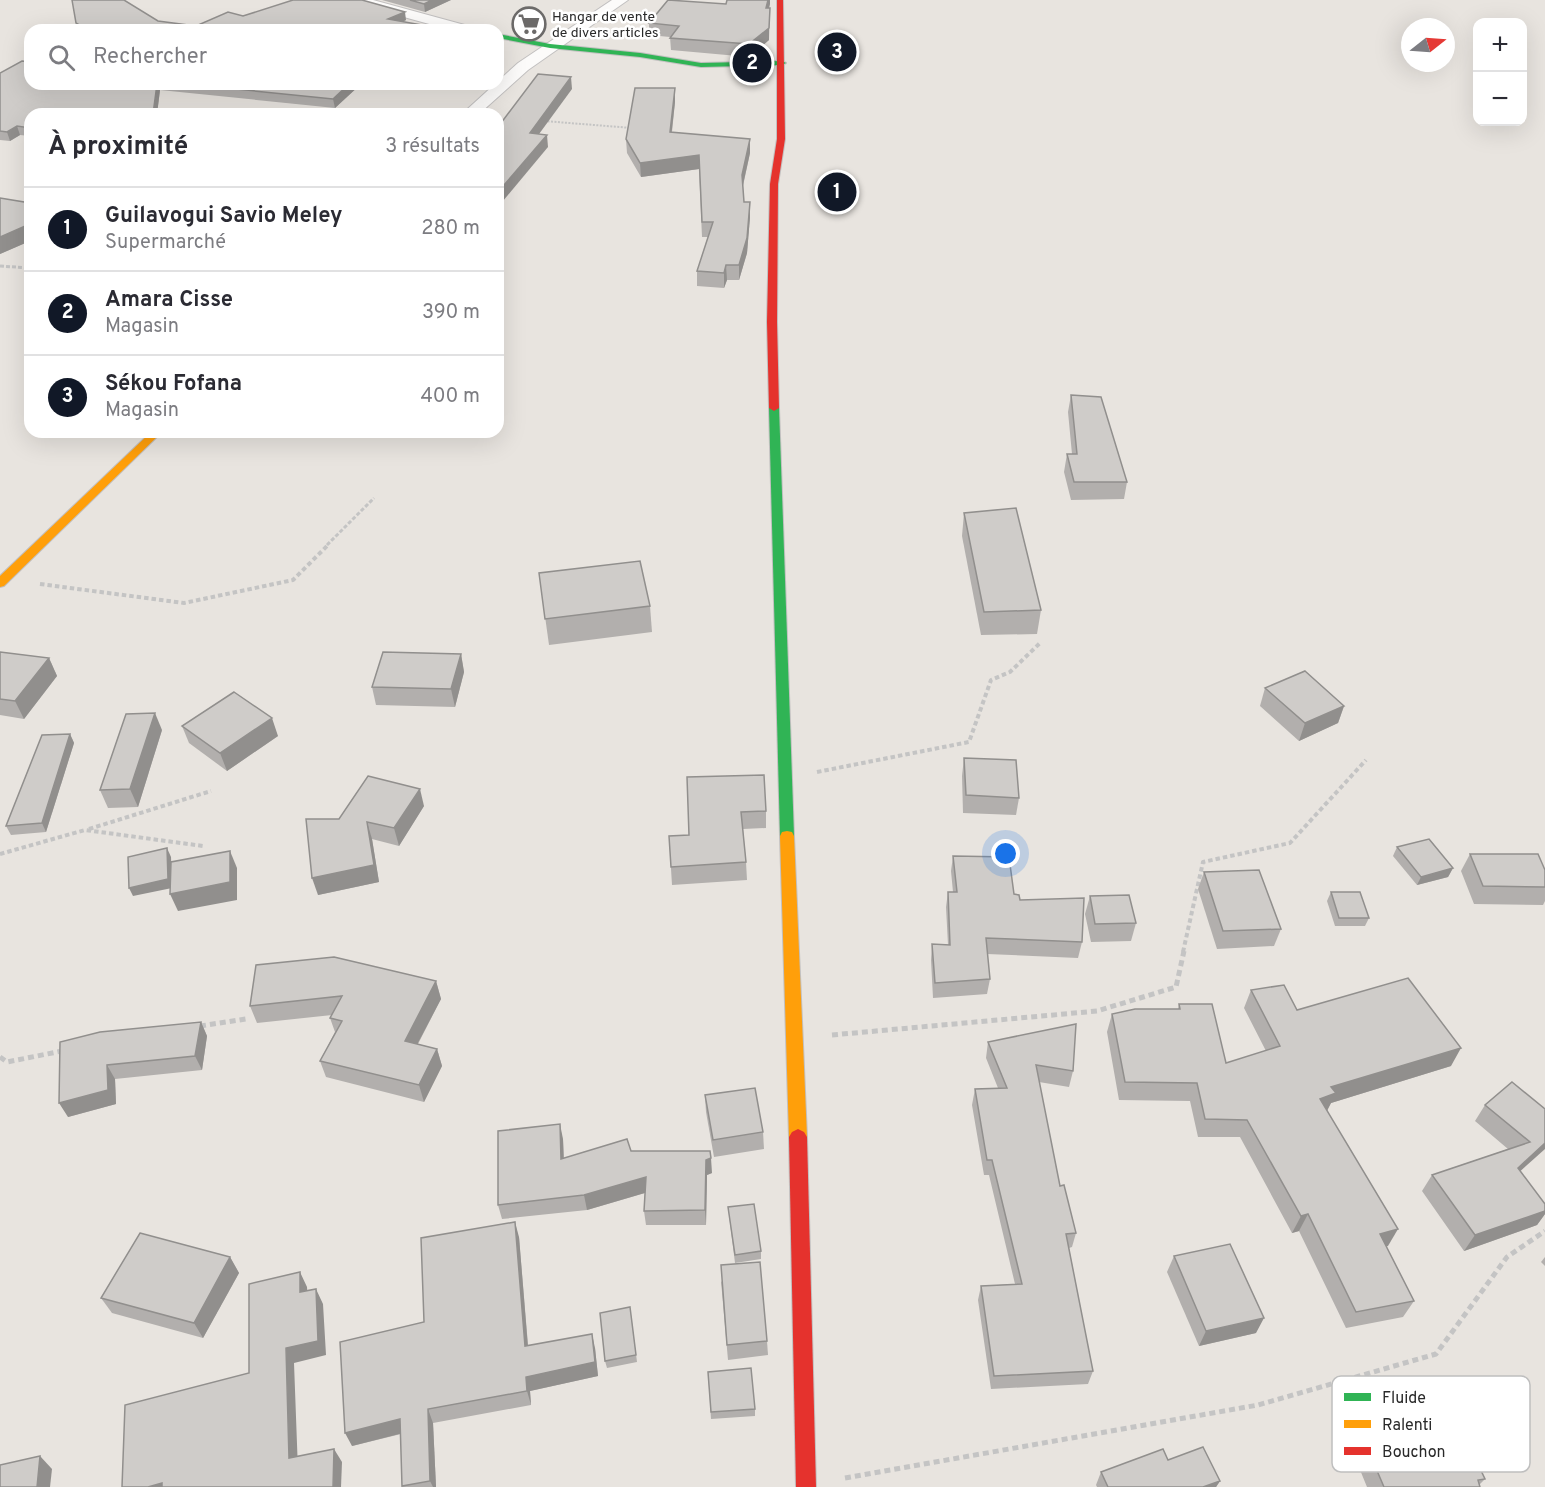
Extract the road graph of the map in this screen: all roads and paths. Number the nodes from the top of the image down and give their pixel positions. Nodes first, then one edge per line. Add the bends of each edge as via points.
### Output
1 (358, 0) edge
2 (621, 0) edge
3 (780, 0) edge
4 (445, 24) edge
5 (504, 37) edge
6 (550, 46) junction
7 (782, 63) junction
8 (504, 83) edge
9 (495, 90) edge
10 (476, 108) edge
11 (533, 120) edge
12 (639, 129) edge
13 (0, 266) edge
14 (24, 268) edge
15 (151, 438) edge
16 (375, 498) dead end
17 (2, 581) edge
18 (1040, 643) dead end
19 (1366, 760) dead end
20 (784, 778) junction
21 (211, 791) dead end
22 (85, 830) junction
23 (203, 846) dead end
24 (0, 854) edge
25 (246, 1019) dead end
26 (192, 1027) edge
27 (796, 1038) junction
28 (73, 1049) edge
29 (0, 1057) edge
30 (1545, 1231) edge
31 (1359, 1376) edge
32 (1332, 1384) edge
33 (806, 1486) edge

1 - 4 street
2 - 6 street
3 - 7 main road
5 - 6 main road
6 - 7 main road via 700,65
6 - 8 street
7 - 20 main road via 781,139 774,184 772,322
9 - 10 street
11 - 12 path
13 - 14 path
15 - 17 main road
16 - 17 path via 293,580 184,603
18 - 20 path via 1010,672 991,680 969,742
19 - 27 path via 1290,843 1203,862 1176,987 1097,1011
20 - 27 main road
21 - 22 path
22 - 23 path
22 - 24 path
25 - 26 path
27 - 33 main road
28 - 29 path via 7,1062
30 - 31 path via 1507,1257 1436,1354
32 - 33 path via 1258,1405

